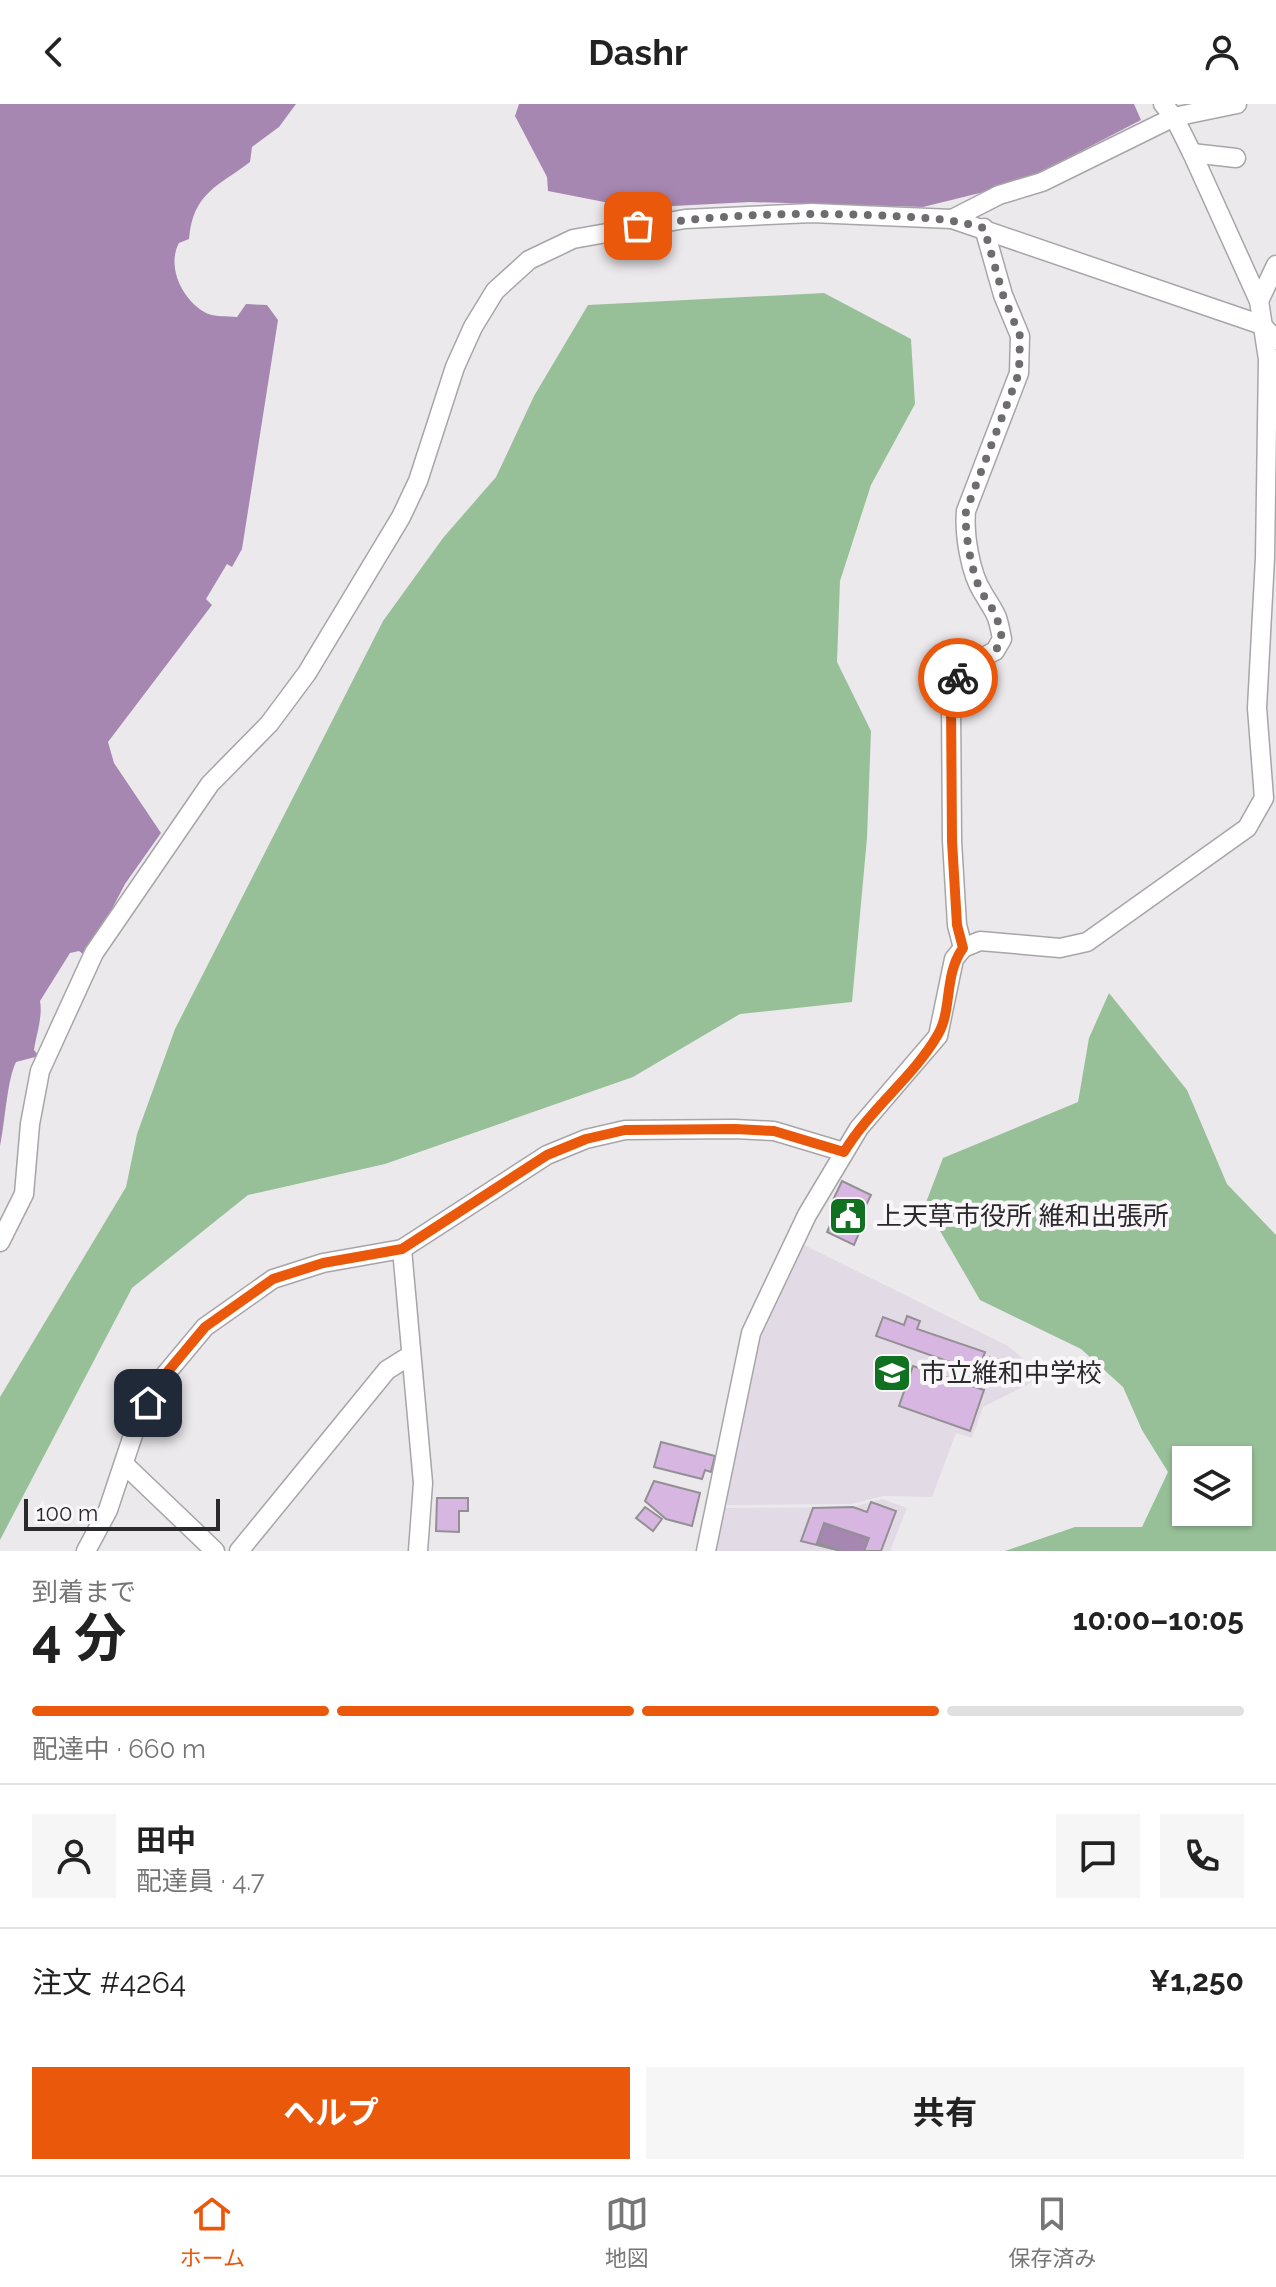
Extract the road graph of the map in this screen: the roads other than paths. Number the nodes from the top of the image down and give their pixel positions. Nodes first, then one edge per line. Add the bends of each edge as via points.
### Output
1 (1237, 104) edge
2 (1204, 108) edge
3 (1168, 110) edge
4 (1192, 153) junction
5 (1236, 158) dead end
6 (952, 219) junction
7 (984, 228) junction
8 (1276, 265) edge
9 (1259, 301) junction
10 (1262, 325) junction
11 (1276, 340) edge
12 (963, 948) junction
13 (844, 1152) junction
14 (0, 1242) edge
15 (402, 1249) junction
16 (411, 1355) junction
17 (124, 1464) junction
18 (86, 1551) edge
19 (215, 1551) edge
20 (239, 1551) edge
21 (418, 1551) edge
22 (706, 1551) edge

1 - 2 street
2 - 3 street
3 - 4 street
3 - 6 street via 1042,182 999,195
4 - 5 street
4 - 9 street
6 - 7 street
6 - 14 street via 750,213 615,229 573,239 529,260 495,291 455,367 401,517 307,673 269,724 210,784 94,953 40,1071 24,1194
7 - 10 street
7 - 12 street via 1020,336 1019,373 964,528 981,591 996,609 1002,639 995,651 962,668 951,701 952,841
8 - 9 street
9 - 10 street
10 - 11 street
10 - 12 street via 1268,359 1257,708 1264,784 1260,808 1247,828 1087,942 1060,948 980,941
12 - 13 street via 954,959 938,1036
13 - 15 street via 774,1131 625,1130 547,1155
13 - 22 street via 807,1215 751,1333
15 - 16 street
15 - 17 street via 323,1263 273,1279 205,1327 159,1382 137,1423
16 - 20 street via 387,1370
16 - 21 street via 423,1483
17 - 18 street
17 - 19 street

